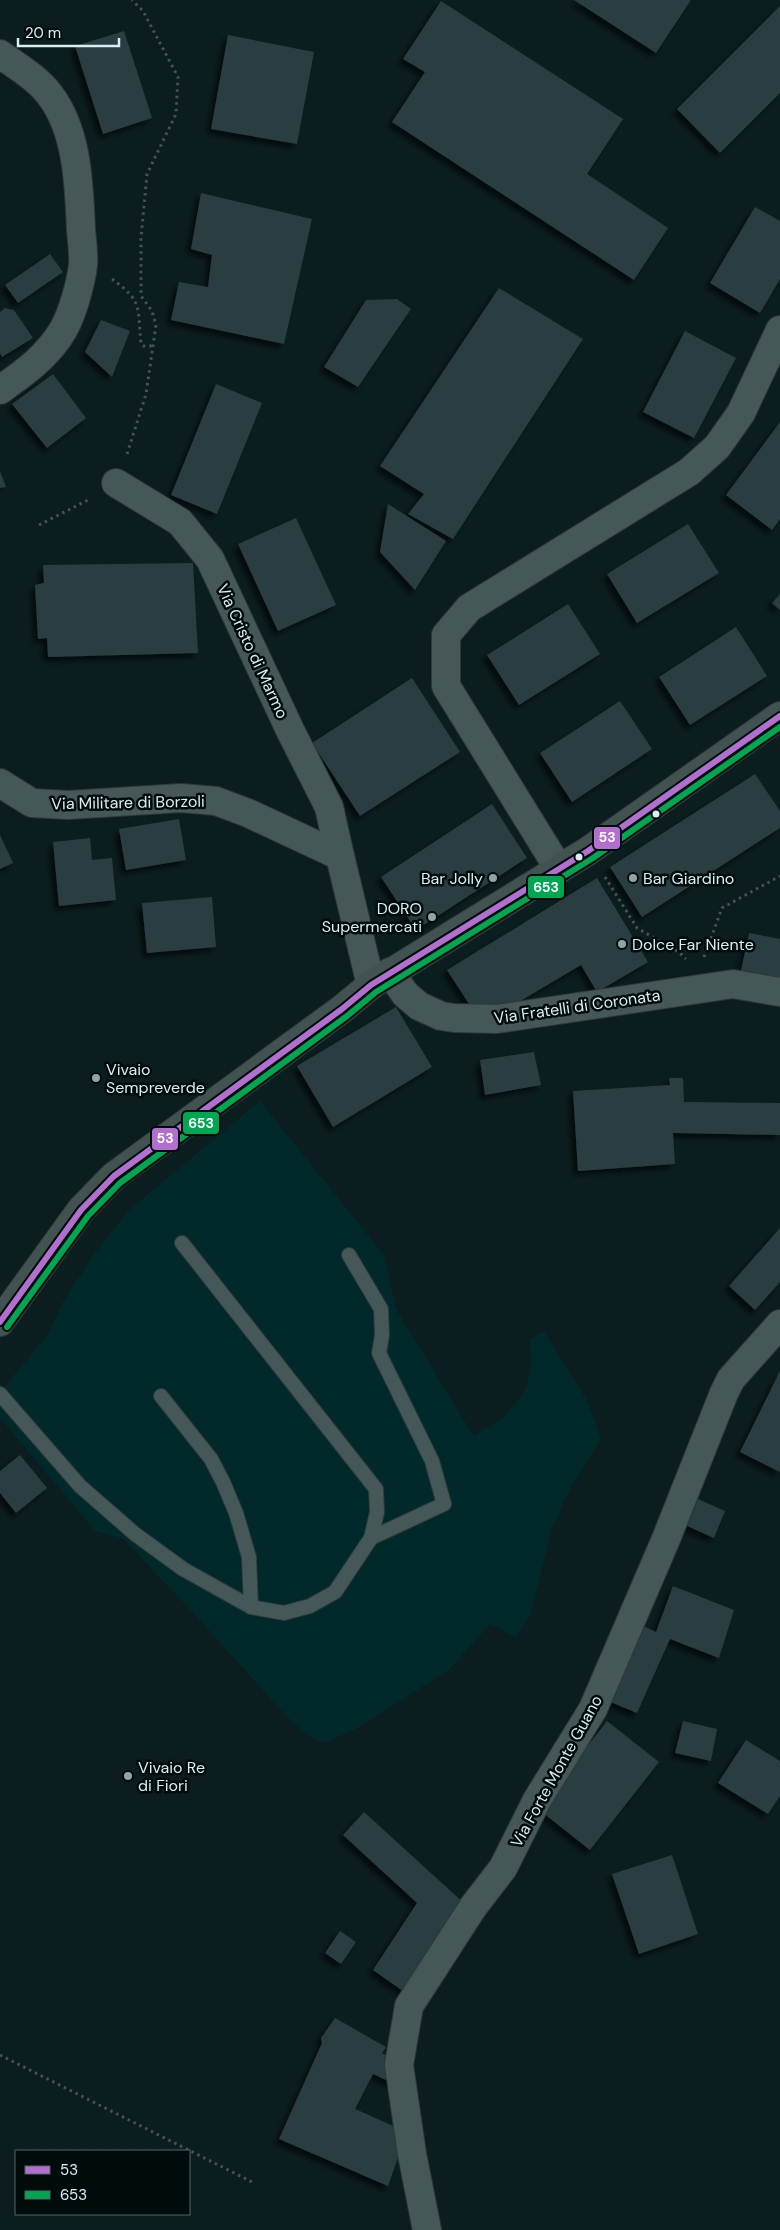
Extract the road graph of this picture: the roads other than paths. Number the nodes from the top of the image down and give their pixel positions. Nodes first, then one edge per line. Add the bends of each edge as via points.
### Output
1 (0, 54) edge
2 (780, 330) edge
3 (0, 390) edge
4 (116, 483) road end
5 (780, 716) edge
6 (0, 783) edge
7 (340, 856) junction
8 (559, 869) junction
9 (380, 979) junction
10 (780, 992) edge
11 (182, 1244) dead end
12 (349, 1255) dead end
13 (0, 1322) edge
14 (780, 1324) edge
15 (0, 1394) edge
16 (161, 1396) dead end
17 (371, 1538) junction
18 (251, 1607) junction
19 (426, 2230) edge

1 - 3 street via 39,81 62,114 76,163 83,264 65,328 51,348 26,372
2 - 8 street via 741,413 718,447 689,472 469,608 446,635 446,686
4 - 7 street, Via Cristo di Marmo via 180,522 210,559 329,807
5 - 8 main road
6 - 7 street, Via Militare di Borzoli via 32,803 68,805 181,798 216,801
7 - 9 street, Via Cristo di Marmo
8 - 9 main road
9 - 10 street, Via Fratelli di Coronata via 419,1006 454,1018 497,1019 700,979
9 - 13 main road via 114,1176 81,1210
11 - 17 lane via 376,1489 377,1512
12 - 17 lane via 381,1309 379,1353 432,1461 444,1504
14 - 19 street, Via Forte Monte Guano via 732,1379 724,1393 666,1539 593,1708 537,1800 503,1868 473,1907 410,2006 399,2065
15 - 18 lane via 80,1486 134,1534 183,1569
16 - 18 lane via 211,1459 224,1482 249,1557
17 - 18 lane via 335,1592 310,1606 284,1613

